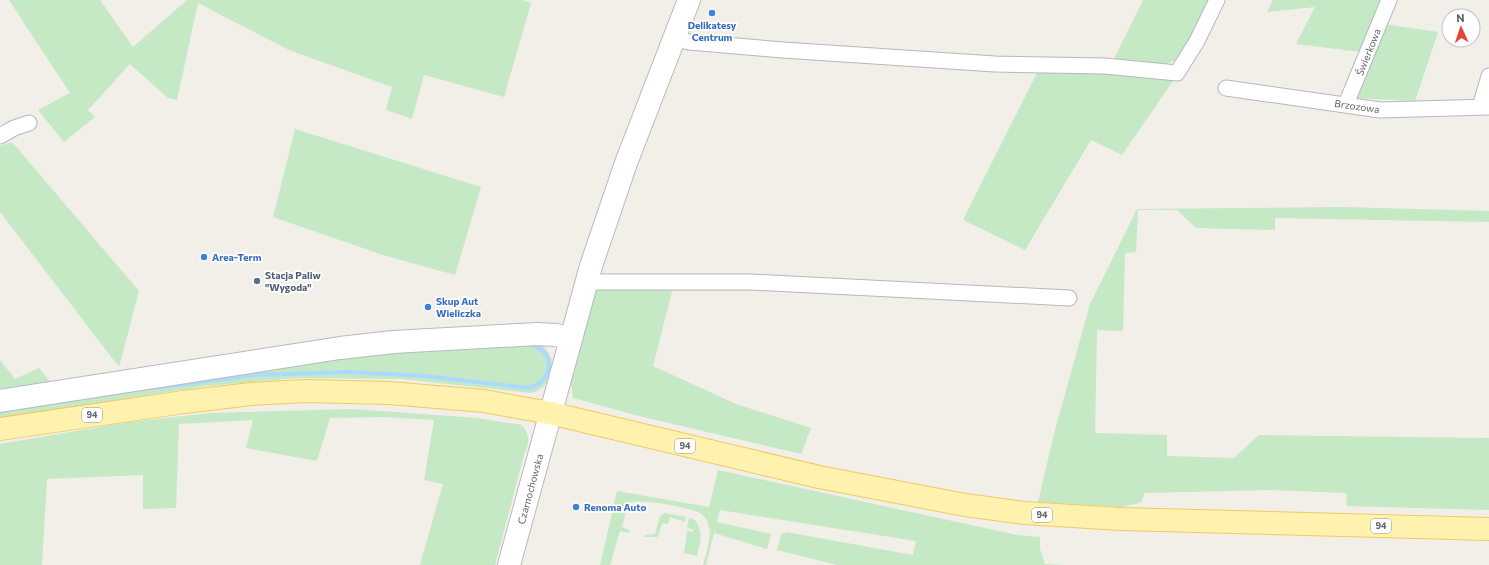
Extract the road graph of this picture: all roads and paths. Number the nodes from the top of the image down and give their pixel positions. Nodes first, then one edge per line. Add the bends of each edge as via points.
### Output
1 (689, 0) edge
2 (1217, 0) edge
3 (1389, 0) edge
4 (673, 38) junction
5 (1489, 76) edge
6 (1226, 88) dead end
7 (1346, 104) junction
8 (1484, 107) edge
9 (29, 123) dead end
10 (0, 136) edge
11 (587, 282) junction
12 (1069, 298) dead end
13 (571, 339) junction
14 (9, 399) edge
15 (550, 414) junction
16 (0, 429) edge
17 (1489, 529) edge
18 (509, 565) edge

1 - 4 street, Czarnochowska
2 - 4 street via 1197,41 1177,73 1105,66 995,64 739,47
3 - 7 street, Świerkowa
4 - 11 street, Czarnochowska via 626,163
5 - 8 street
6 - 7 street, Brzozowa
7 - 8 street, Brzozowa via 1380,110
9 - 10 street
11 - 12 street via 751,282
11 - 13 street, Czarnochowska
13 - 14 street via 537,334 393,342
13 - 15 street, Czarnochowska
15 - 16 main road, 94 via 450,397 306,391 184,402
15 - 17 main road, 94 via 819,477 963,505 1024,513 1128,520
15 - 18 street, Czarnochowska

